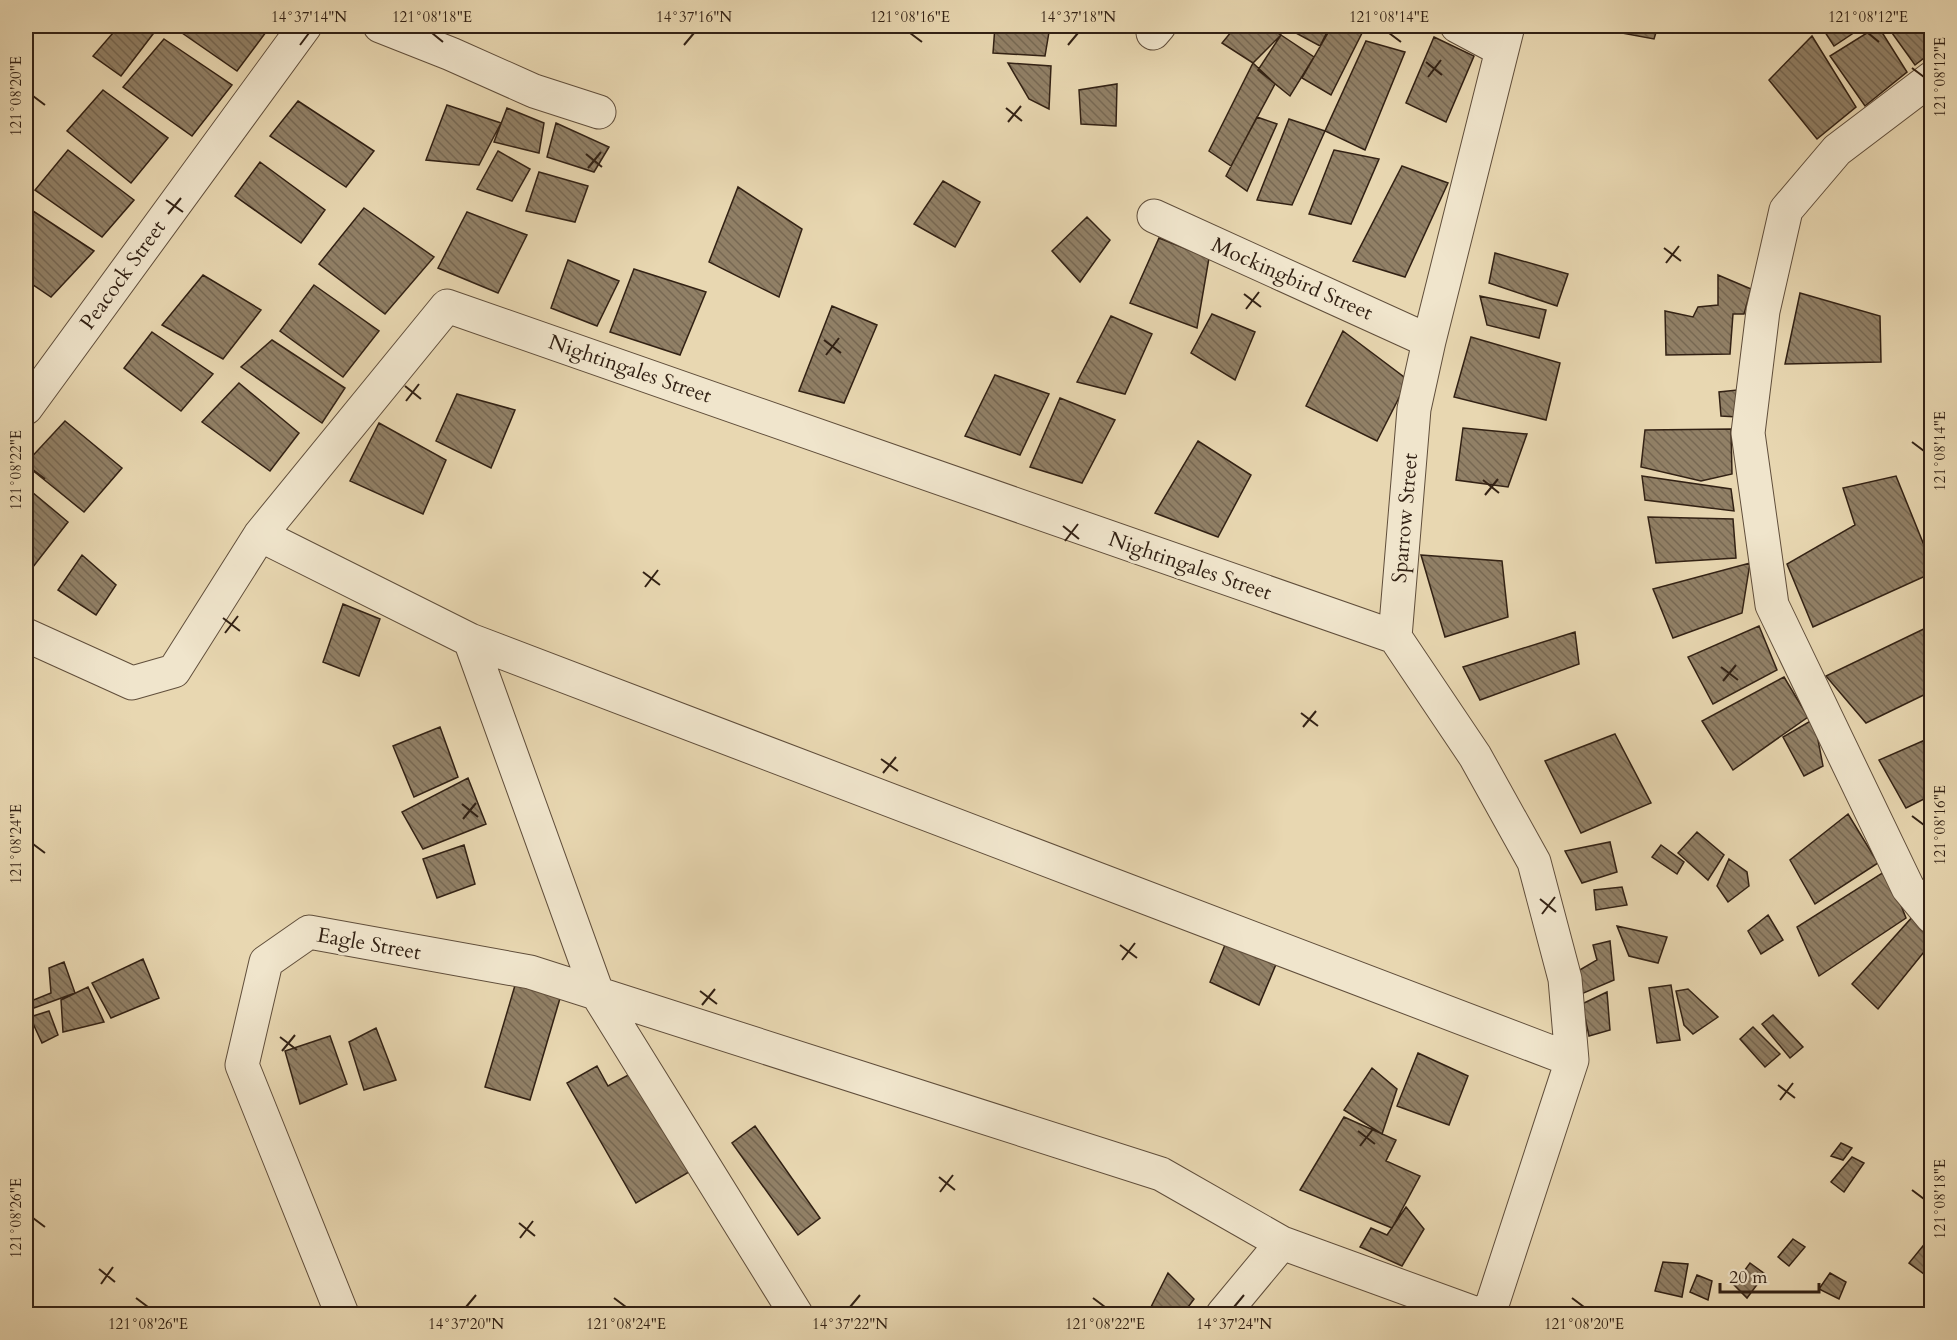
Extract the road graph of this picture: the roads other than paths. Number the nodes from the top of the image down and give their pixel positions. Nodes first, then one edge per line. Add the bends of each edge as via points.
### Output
1 (305, 26) edge
2 (380, 26) edge
3 (1457, 26) edge
4 (1505, 38) edge
5 (1932, 78) edge
6 (599, 112) dead end
7 (1154, 216) dead end
8 (1430, 341) junction
9 (26, 408) edge
10 (260, 535) junction
11 (26, 634) edge
12 (1395, 637) junction
13 (470, 640) junction
14 (1932, 916) edge
15 (598, 995) junction
16 (1572, 1060) junction
17 (1282, 1243) junction
18 (342, 1314) edge
19 (796, 1314) edge
20 (1223, 1314) edge
21 (1477, 1314) edge
22 (1489, 1314) edge

1 - 9 street, Peacock Street
2 - 6 street via 534,91
3 - 4 street
4 - 8 street, Sparrow Street
5 - 14 street via 1837,150 1786,210 1763,311 1748,433 1772,605 1908,888
7 - 8 street, Mockingbird Street
8 - 12 street, Sparrow Street via 1414,409
10 - 11 street, Nightingales Street via 174,671 132,683
10 - 12 street, Nightingales Street via 447,306
10 - 13 street
12 - 16 street via 1475,756 1534,862 1565,979
13 - 15 street
13 - 16 street
15 - 17 street, Eagle Street via 1161,1174
15 - 18 street, Eagle Street via 530,972 309,932 266,962 242,1065
15 - 19 street
16 - 22 street
17 - 20 street
17 - 21 street, Eagle Street

